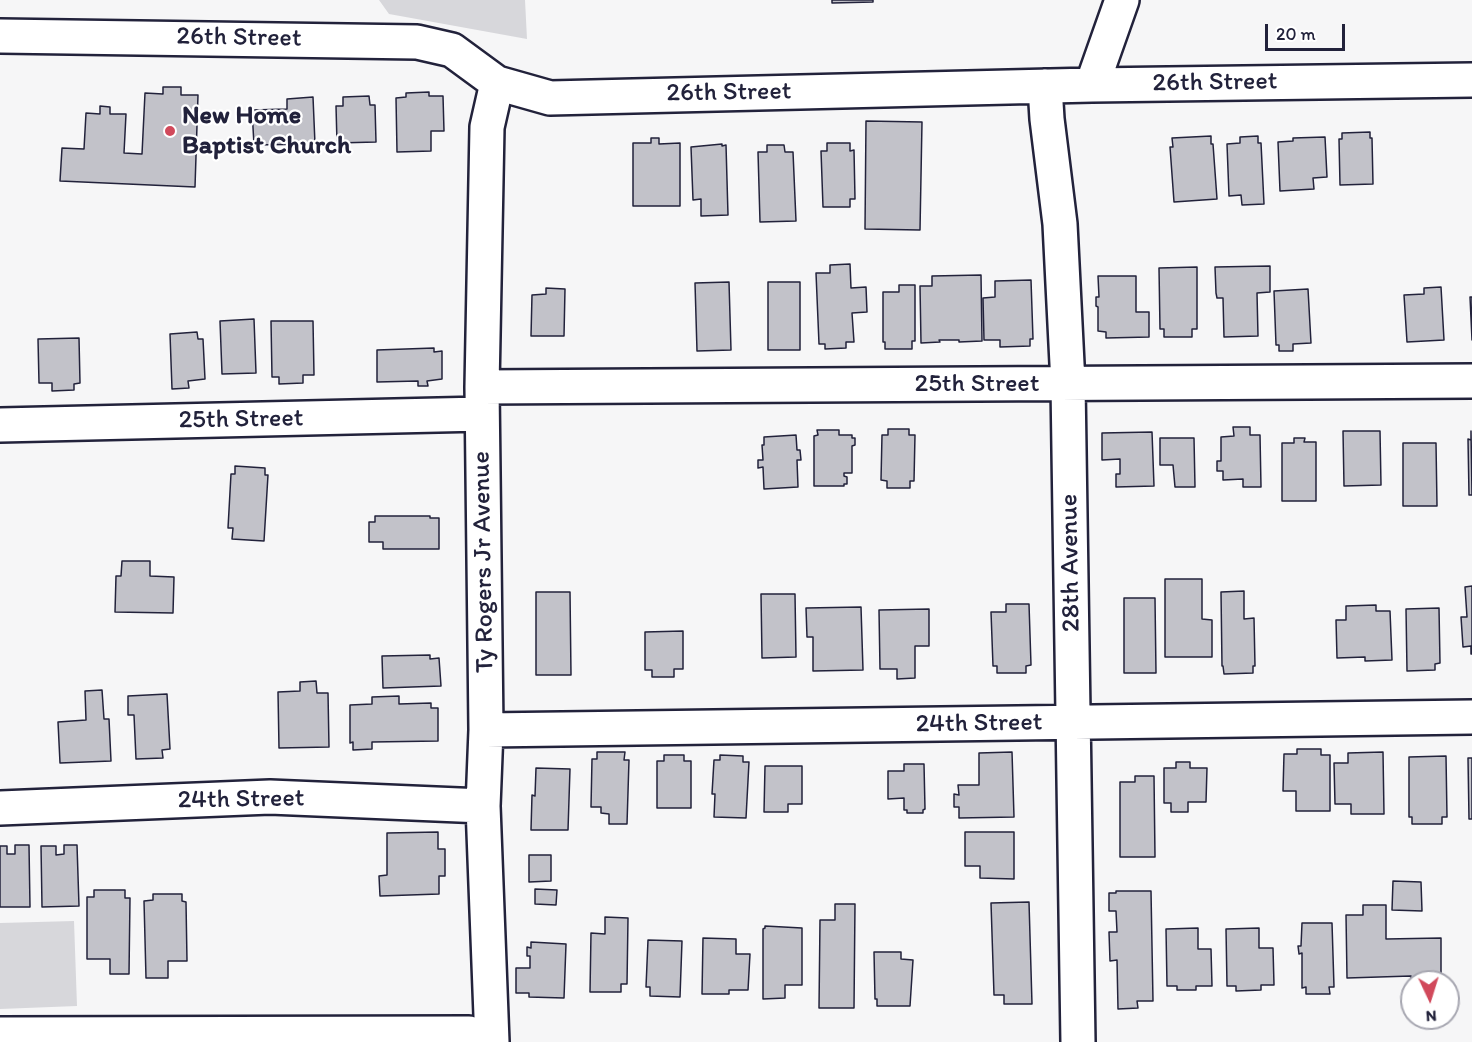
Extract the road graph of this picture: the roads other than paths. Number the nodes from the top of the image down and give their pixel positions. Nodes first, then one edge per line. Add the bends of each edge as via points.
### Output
1 (1122, 0) edge
2 (0, 36) edge
3 (1472, 80) edge
4 (497, 84) junction
5 (1092, 85) junction
6 (1045, 86) junction
7 (1472, 381) edge
8 (1068, 384) junction
9 (482, 400) junction
10 (0, 425) edge
11 (1472, 717) edge
12 (1073, 722) junction
13 (486, 730) junction
14 (483, 806) junction
15 (0, 808) edge
16 (0, 1034) edge
17 (491, 1042) edge
18 (1078, 1042) edge

1 - 5 street
2 - 4 street, 26th Street via 417,42 452,50
3 - 5 street, 26th Street
4 - 6 street, 26th Street via 550,98
4 - 9 street, Ty Rogers Jr Avenue via 487,128
5 - 6 street, 26th Street
6 - 8 street, 28th Avenue via 1060,224
7 - 8 street, 25th Street
8 - 9 street, 25th Street
8 - 12 street, 28th Avenue
9 - 10 street, 25th Street
9 - 13 street, Ty Rogers Jr Avenue
11 - 12 street, 24th Street
12 - 13 street, 24th Street
12 - 18 street, 28th Avenue
13 - 14 street, Ty Rogers Jr Avenue
14 - 15 street, 24th Street via 270,797
14 - 17 street, Ty Rogers Jr Avenue
16 - 17 street via 469,1032

